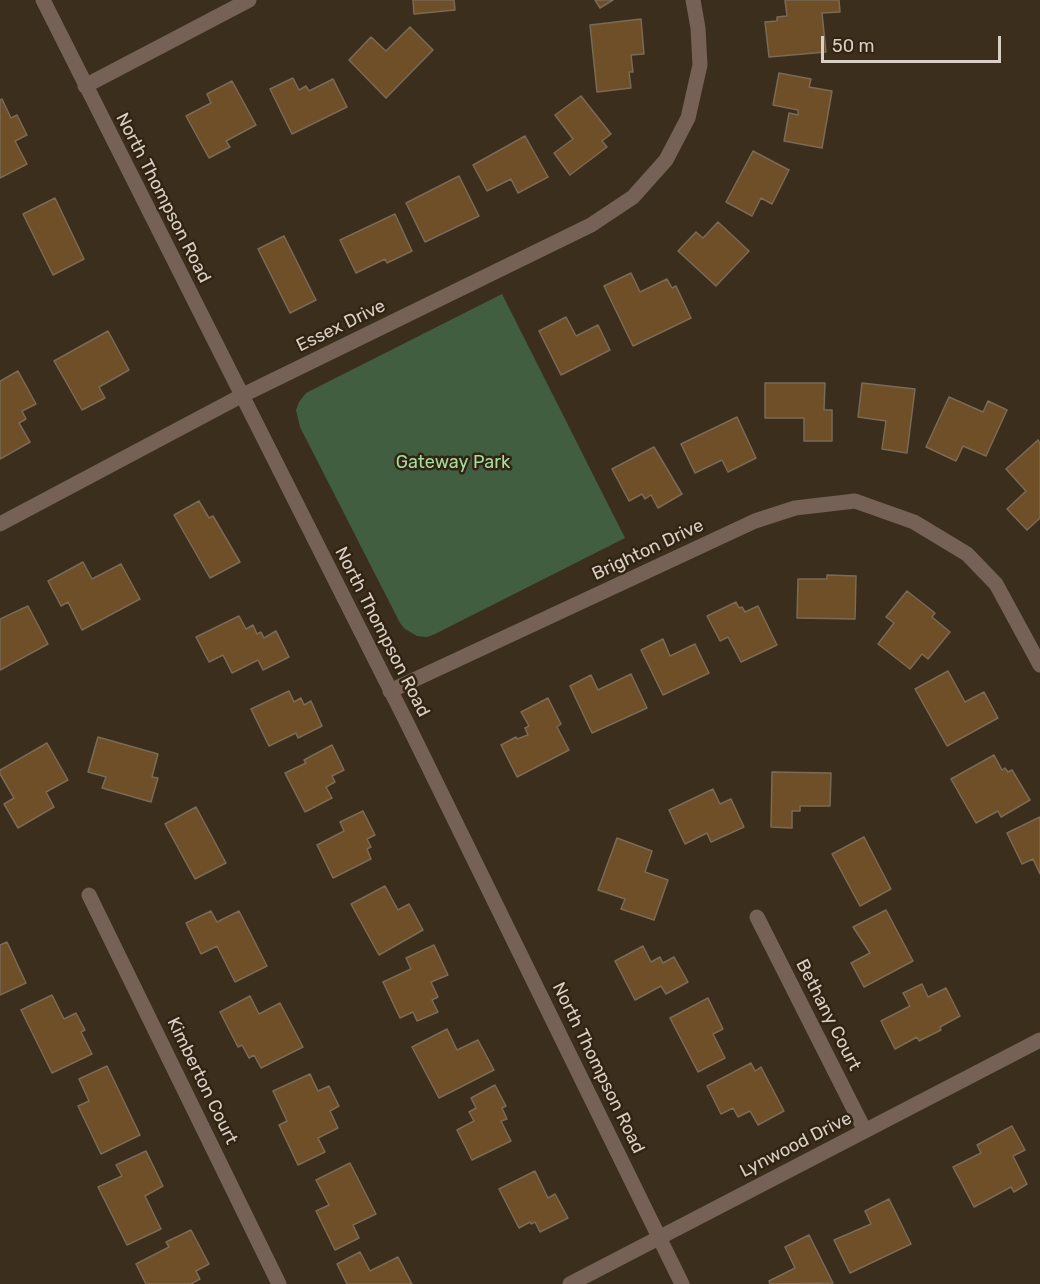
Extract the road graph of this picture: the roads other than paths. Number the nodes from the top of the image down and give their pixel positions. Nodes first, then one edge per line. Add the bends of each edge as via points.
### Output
1 (43, 0) edge
2 (249, 0) edge
3 (693, 0) edge
4 (85, 86) junction
5 (241, 396) junction
6 (0, 524) edge
7 (1040, 665) edge
8 (390, 691) junction
9 (89, 895) dead end
10 (757, 917) dead end
11 (1040, 1040) edge
12 (865, 1131) junction
13 (659, 1238) junction
14 (279, 1284) edge
15 (570, 1284) edge
16 (682, 1284) edge

1 - 4 street, North Thompson Road
2 - 4 street
3 - 5 street, Essex Drive via 700,65 688,118 666,160 633,196 591,225
4 - 5 street, North Thompson Road
5 - 6 street, Essex Drive
5 - 8 street, North Thompson Road
7 - 8 street, Brighton Drive via 996,584 967,554 914,522 855,501 795,508 755,521
8 - 13 street, North Thompson Road
9 - 14 street, Kimberton Court
10 - 12 street, Bethany Court
11 - 12 street, Lynwood Drive
12 - 13 street, Lynwood Drive
13 - 15 street, Lynwood Drive
13 - 16 street, North Thompson Road

